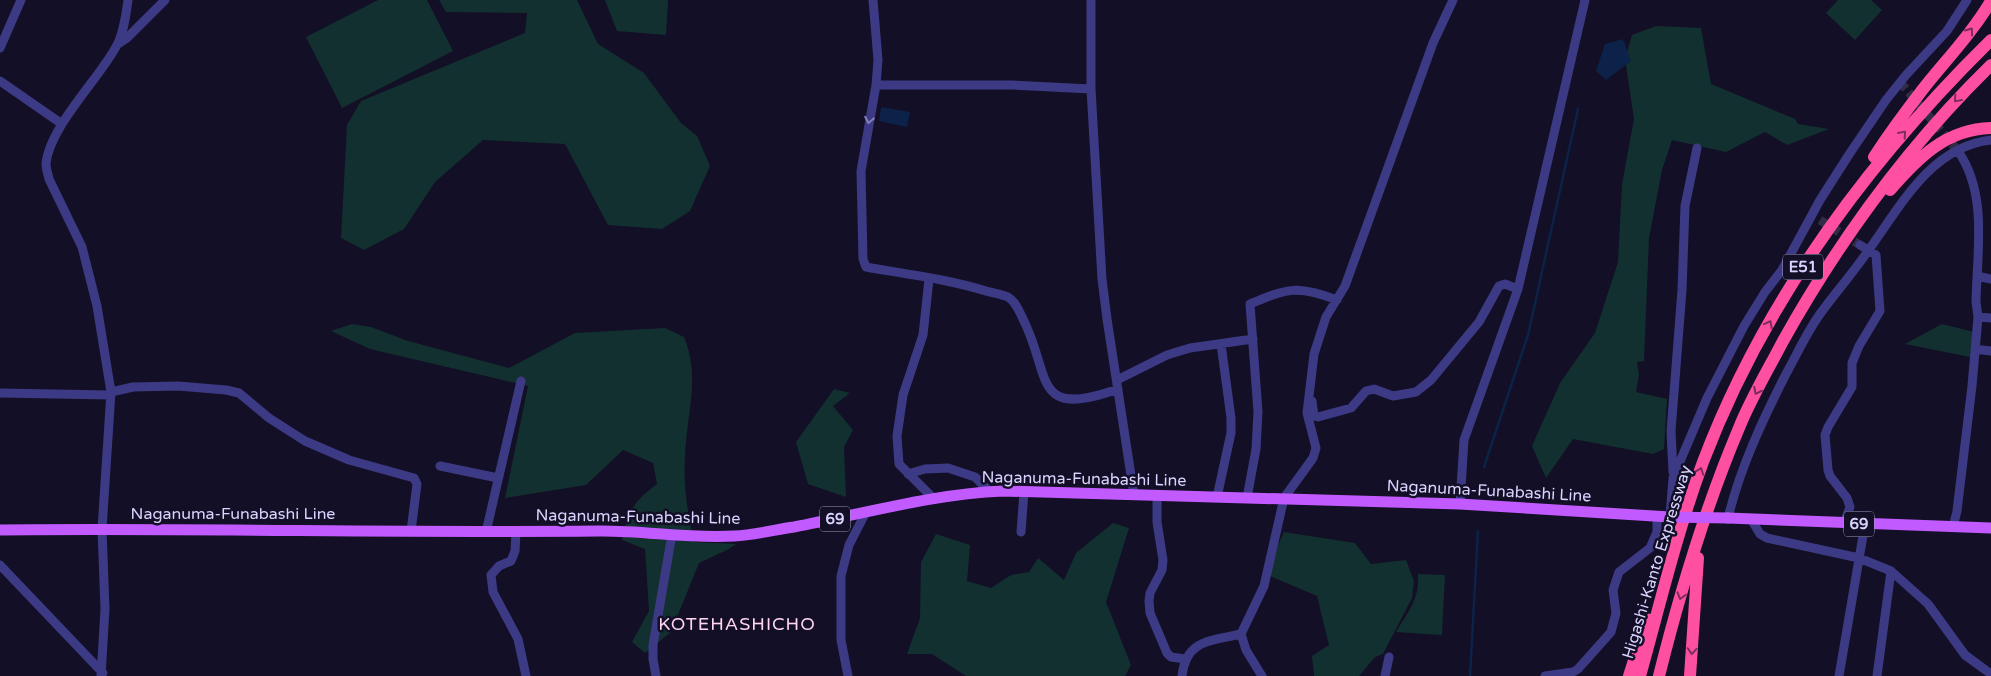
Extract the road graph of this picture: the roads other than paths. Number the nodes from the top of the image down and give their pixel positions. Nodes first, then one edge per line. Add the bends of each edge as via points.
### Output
1 (21, 0) edge
2 (128, 0) edge
3 (165, 0) edge
4 (873, 0) edge
5 (1091, 0) edge
6 (1453, 0) edge
7 (1585, 0) edge
8 (1968, 0) edge
9 (1991, 1) edge
10 (1991, 40) edge
11 (118, 44) junction
12 (0, 48) edge
13 (1991, 65) edge
14 (0, 81) edge
15 (876, 85) junction
16 (1091, 89) junction
17 (62, 124) junction
18 (1991, 128) edge
19 (1991, 140) edge
20 (1698, 148) dead end
21 (1958, 151) junction
22 (1840, 212) junction
23 (1860, 245) tunnel mouth
24 (1869, 251) junction
25 (1976, 276) junction
26 (929, 279) junction
27 (1991, 279) edge
28 (1518, 289) junction
29 (1337, 300) junction
30 (1978, 317) junction
31 (1991, 318) edge
32 (1794, 322) junction
33 (1253, 338) junction
34 (1221, 344) junction
35 (1974, 349) junction
36 (1991, 351) edge
37 (521, 381) dead end
38 (1118, 384) junction
39 (1310, 387) junction
40 (0, 393) edge
41 (110, 393) junction
42 (440, 466) dead end
43 (908, 474) junction
44 (498, 478) junction
45 (1673, 478) junction
46 (990, 492) junction
47 (1024, 492) junction
48 (1134, 495) junction
49 (1157, 496) junction
50 (1217, 497) junction
51 (1247, 498) junction
52 (1284, 498) junction
53 (934, 499) junction
54 (1460, 504) junction
55 (866, 512) junction
56 (1670, 516) junction
57 (1658, 517) junction
58 (1728, 518) junction
59 (1751, 519) junction
60 (1844, 523) junction
61 (1865, 524) junction
62 (1953, 527) junction
63 (1991, 528) edge
64 (102, 529) junction
65 (0, 530) edge
66 (411, 532) junction
67 (486, 532) junction
68 (516, 532) junction
69 (1021, 532) dead end
70 (1699, 533) junction
71 (672, 534) junction
72 (1679, 534) junction
73 (1859, 558) junction
74 (0, 564) edge
75 (1891, 571) junction
76 (1241, 634) junction
77 (1389, 657) dead end
78 (1185, 659) junction
79 (1991, 674) edge
80 (103, 675) edge
81 (526, 676) edge
82 (656, 676) edge
83 (848, 676) edge
84 (1182, 676) edge
85 (1262, 676) edge
86 (1385, 676) edge
87 (1545, 676) edge
88 (1629, 676) edge
89 (1640, 676) edge
90 (1659, 676) edge
91 (1690, 676) edge
92 (1839, 676) edge
93 (1876, 676) edge

1 - 12 street
2 - 11 street
3 - 11 street
4 - 15 street via 878,60
5 - 16 street
6 - 29 street via 1433,43 1345,286
7 - 28 street
8 - 45 street via 1947,32 1886,100 1820,200 1817,218 1744,326 1707,398
22 -> 9 highway via 1887,137
22 -> 10 highway, Higashi-Kanto Expressway / E51 via 1919,115
11 - 17 street
13 -> 32 highway, Higashi-Kanto Expressway / E51 via 1964,91 1868,206
14 - 17 street
15 - 16 street via 1011,85
15 -> 26 street via 861,171 863,259 866,267
16 - 38 street via 1102,279
17 - 41 street via 50,149 46,167 82,247 96,306
18 - 32 highway via 1952,136 1910,167 1855,236
19 - 21 street
20 - 45 street via 1685,206 1671,432
21 - 24 street via 1917,183
21 - 25 street via 1970,172 1978,200
72 -> 22 highway, Higashi-Kanto Expressway / E51 via 1704,460 1742,374 1776,310
23 - 24 street
24 - 58 street via 1820,314 1794,359 1742,472
24 - 60 street via 1876,255 1880,311 1859,346 1852,363 1852,387 1826,435 1830,476 1850,507
25 - 27 street
25 - 30 street
26 - 38 street via 1008,297 1026,323 1044,380 1055,395 1079,400
26 - 43 street via 923,335 903,394 897,436 898,464
28 - 39 street via 1504,284 1499,286 1479,322 1431,380 1416,392 1393,396 1374,389 1366,391 1351,408 1318,418 1314,416
28 - 54 street via 1464,440
29 - 33 street via 1290,290 1250,304
29 - 39 street via 1320,334
30 - 31 street
30 - 35 street
32 -> 70 highway, Higashi-Kanto Expressway / E51 via 1740,426
33 - 34 street
33 - 51 street via 1258,412 1256,449
34 - 38 street via 1167,355
34 - 50 street via 1231,425
35 - 36 street
35 - 62 street
37 - 44 street
38 - 48 street
39 - 52 street via 1307,413 1316,448 1313,458
40 - 41 street
41 - 64 street
41 - 66 street via 133,387 178,386 239,393 269,418 305,441 348,460 414,478 417,484
42 - 44 street
43 - 46 street via 948,468 975,477
43 - 53 street
44 - 67 street
45 - 56 street
46 - 47 main road, Naganuma-Funabashi Line / 69
46 - 53 main road, Naganuma-Funabashi Line / 69
47 - 48 main road, Naganuma-Funabashi Line / 69
47 - 69 street
48 - 49 main road, Naganuma-Funabashi Line / 69
49 - 50 main road, Naganuma-Funabashi Line / 69
49 - 78 street via 1163,560 1159,577 1150,593 1150,613 1167,653
50 - 51 main road, Naganuma-Funabashi Line / 69
51 - 52 main road, Naganuma-Funabashi Line / 69
52 - 54 main road, Naganuma-Funabashi Line / 69
52 - 76 street via 1264,586
53 - 55 main road, Naganuma-Funabashi Line / 69
54 - 57 main road, Naganuma-Funabashi Line / 69
55 - 71 main road, Naganuma-Funabashi Line / 69 via 734,536
55 - 83 street via 849,546 841,576 842,640
56 - 57 main road, Naganuma-Funabashi Line / 69
56 - 58 main road, Naganuma-Funabashi Line / 69, bridge
57 - 87 street via 1657,532 1650,548 1619,572 1613,590 1616,613 1611,632 1578,669
58 - 59 main road, Naganuma-Funabashi Line / 69
59 - 60 main road, Naganuma-Funabashi Line / 69
59 - 73 street via 1760,534 1767,538
60 - 61 main road, Naganuma-Funabashi Line / 69
61 - 62 main road, Naganuma-Funabashi Line / 69
61 - 73 street
62 - 63 main road, Naganuma-Funabashi Line / 69
64 - 65 main road, Naganuma-Funabashi Line / 69
64 - 66 main road, Naganuma-Funabashi Line / 69
64 - 80 street
66 - 67 main road, Naganuma-Funabashi Line / 69
67 - 68 main road, Naganuma-Funabashi Line / 69
68 - 71 main road, Naganuma-Funabashi Line / 69 via 621,530
68 - 81 street via 511,561 499,566 492,575 493,592 518,639
70 -> 90 highway, Higashi-Kanto Expressway / E51
70 -> 91 highway
71 - 82 street via 653,644
72 - 88 highway via 1664,566
72 - 89 highway, Higashi-Kanto Expressway / E51
73 - 75 street
73 - 92 street
74 - 80 street
75 - 79 street via 1928,604 1965,655
75 - 93 street
76 - 78 street via 1194,647
76 - 85 street via 1246,650
77 - 86 street
78 - 84 street

